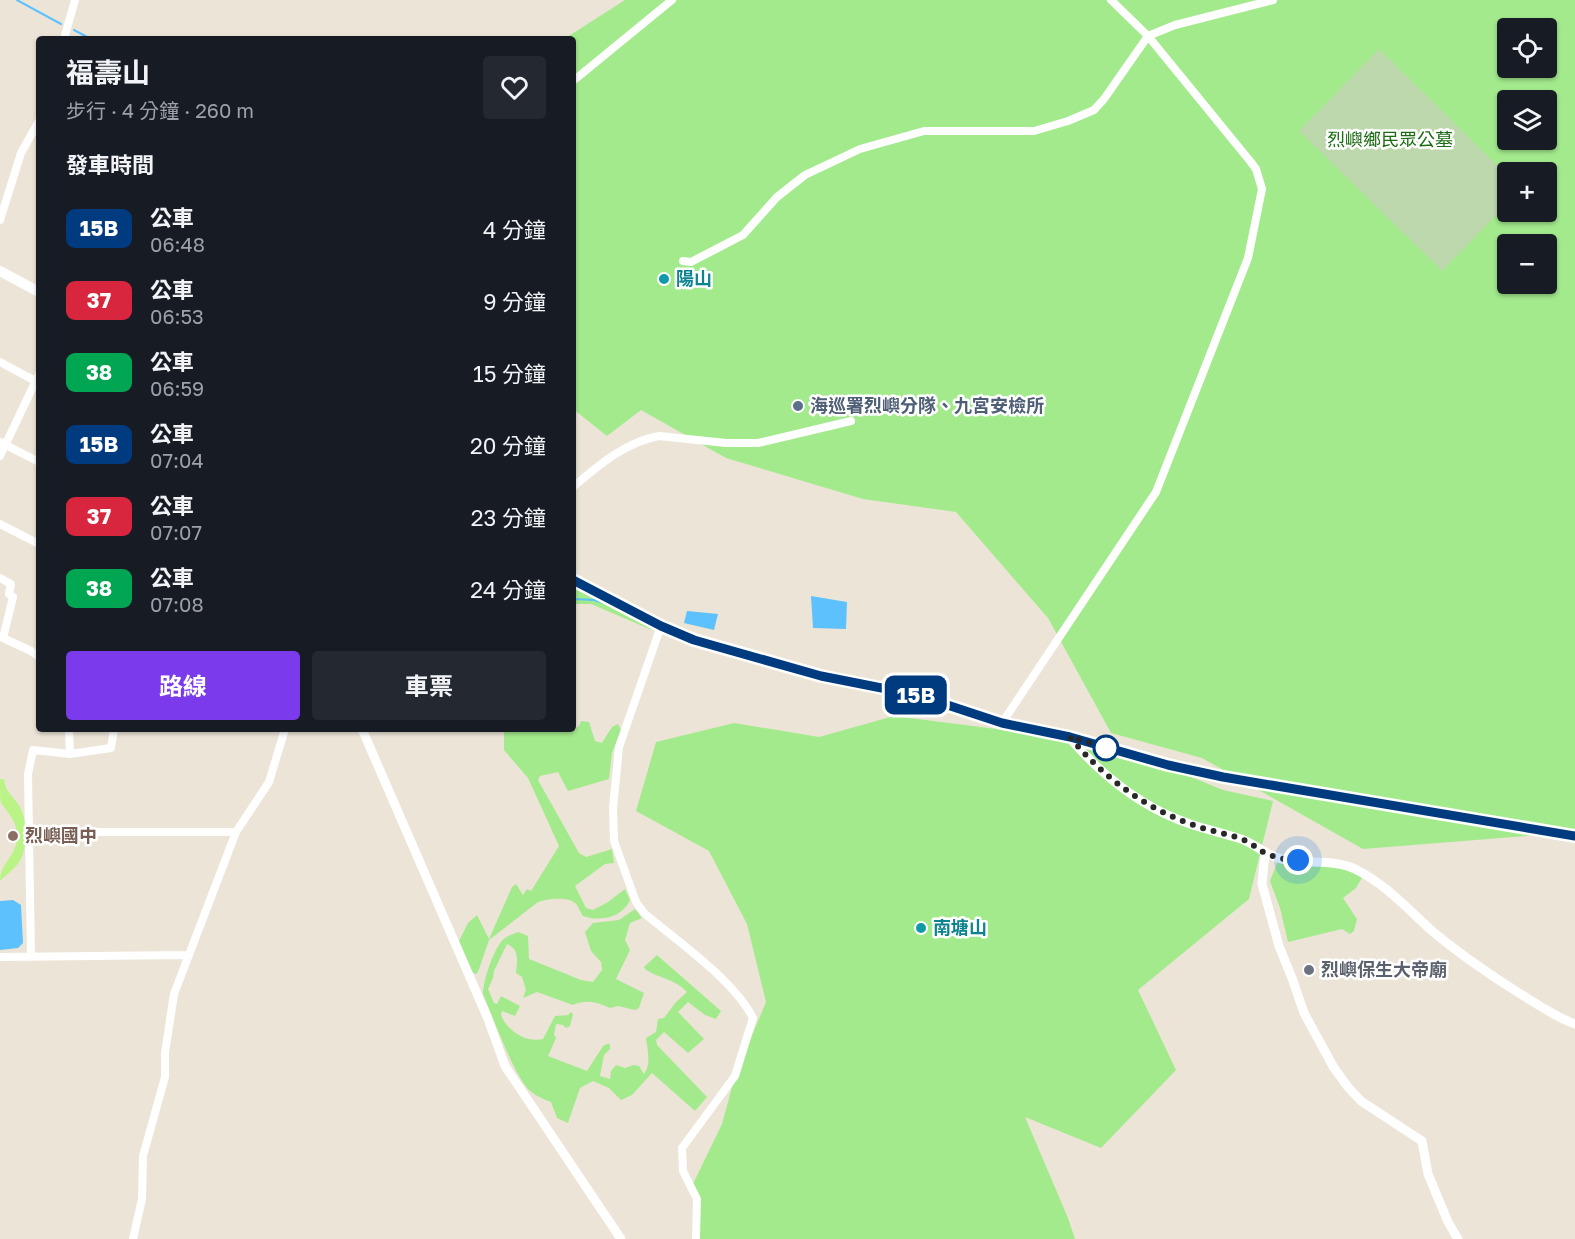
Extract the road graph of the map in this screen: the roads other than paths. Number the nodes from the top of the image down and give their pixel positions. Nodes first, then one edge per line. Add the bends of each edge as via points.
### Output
1 (75, 0) edge
2 (672, 0) edge
3 (1111, 0) edge
4 (1274, 0) edge
5 (65, 36) edge
6 (1148, 36) junction
7 (576, 79) edge
8 (36, 126) edge
9 (0, 220) edge
10 (683, 261) dead end
11 (0, 271) edge
12 (36, 289) edge
13 (0, 362) edge
14 (36, 378) edge
15 (36, 383) edge
16 (851, 422) dead end
17 (3, 443) edge
18 (0, 456) edge
19 (36, 460) edge
20 (576, 484) edge
21 (0, 524) edge
22 (36, 542) edge
23 (0, 578) edge
24 (576, 581) edge
25 (661, 626) junction
26 (36, 655) edge
27 (1002, 723) junction
28 (69, 732) edge
29 (114, 732) edge
30 (284, 732) edge
31 (363, 732) edge
32 (1070, 737) junction
33 (70, 754) junction
34 (29, 832) junction
35 (236, 832) junction
36 (1575, 836) edge
37 (1265, 853) junction
38 (187, 955) junction
39 (0, 957) edge
40 (31, 957) junction
41 (1575, 1024) edge
42 (133, 1239) edge
43 (621, 1239) edge
44 (696, 1239) edge
45 (1458, 1239) edge

1 - 5 street
2 - 7 street
3 - 6 street
4 - 6 street via 1175,25
6 - 10 street via 1094,110 1034,131 924,131 860,150 805,175 777,197 743,235 691,262
6 - 27 street via 1256,169 1262,189 1248,258 1156,492
8 - 9 street via 21,153
11 - 12 main road
13 - 14 street
15 - 17 street
16 - 20 street via 758,443 649,438 601,463
17 - 18 street
17 - 19 street
21 - 22 street
23 - 26 street via 11,584 9,594 13,597 3,638
24 - 25 main road
25 - 27 main road via 694,640 821,676 917,695
25 - 44 street via 619,747 614,841 636,902 644,913 730,985 753,1018 735,1076 682,1148 682,1171 697,1199
27 - 32 main road
28 - 33 street
29 - 33 street via 111,748
30 - 35 street via 269,783
31 - 43 street via 505,1066
32 - 36 main road via 1223,777
32 - 37 street via 1122,789 1192,825 1244,840
33 - 34 street via 33,750 28,774
34 - 35 street
34 - 40 street
35 - 38 street
37 - 41 street via 1281,859 1332,862 1355,869 1374,880 1479,968
37 - 45 street via 1262,884 1304,1014 1334,1068 1361,1101 1422,1141 1428,1174
38 - 40 street
38 - 42 street via 174,994 165,1077 144,1156 142,1199
39 - 40 street

